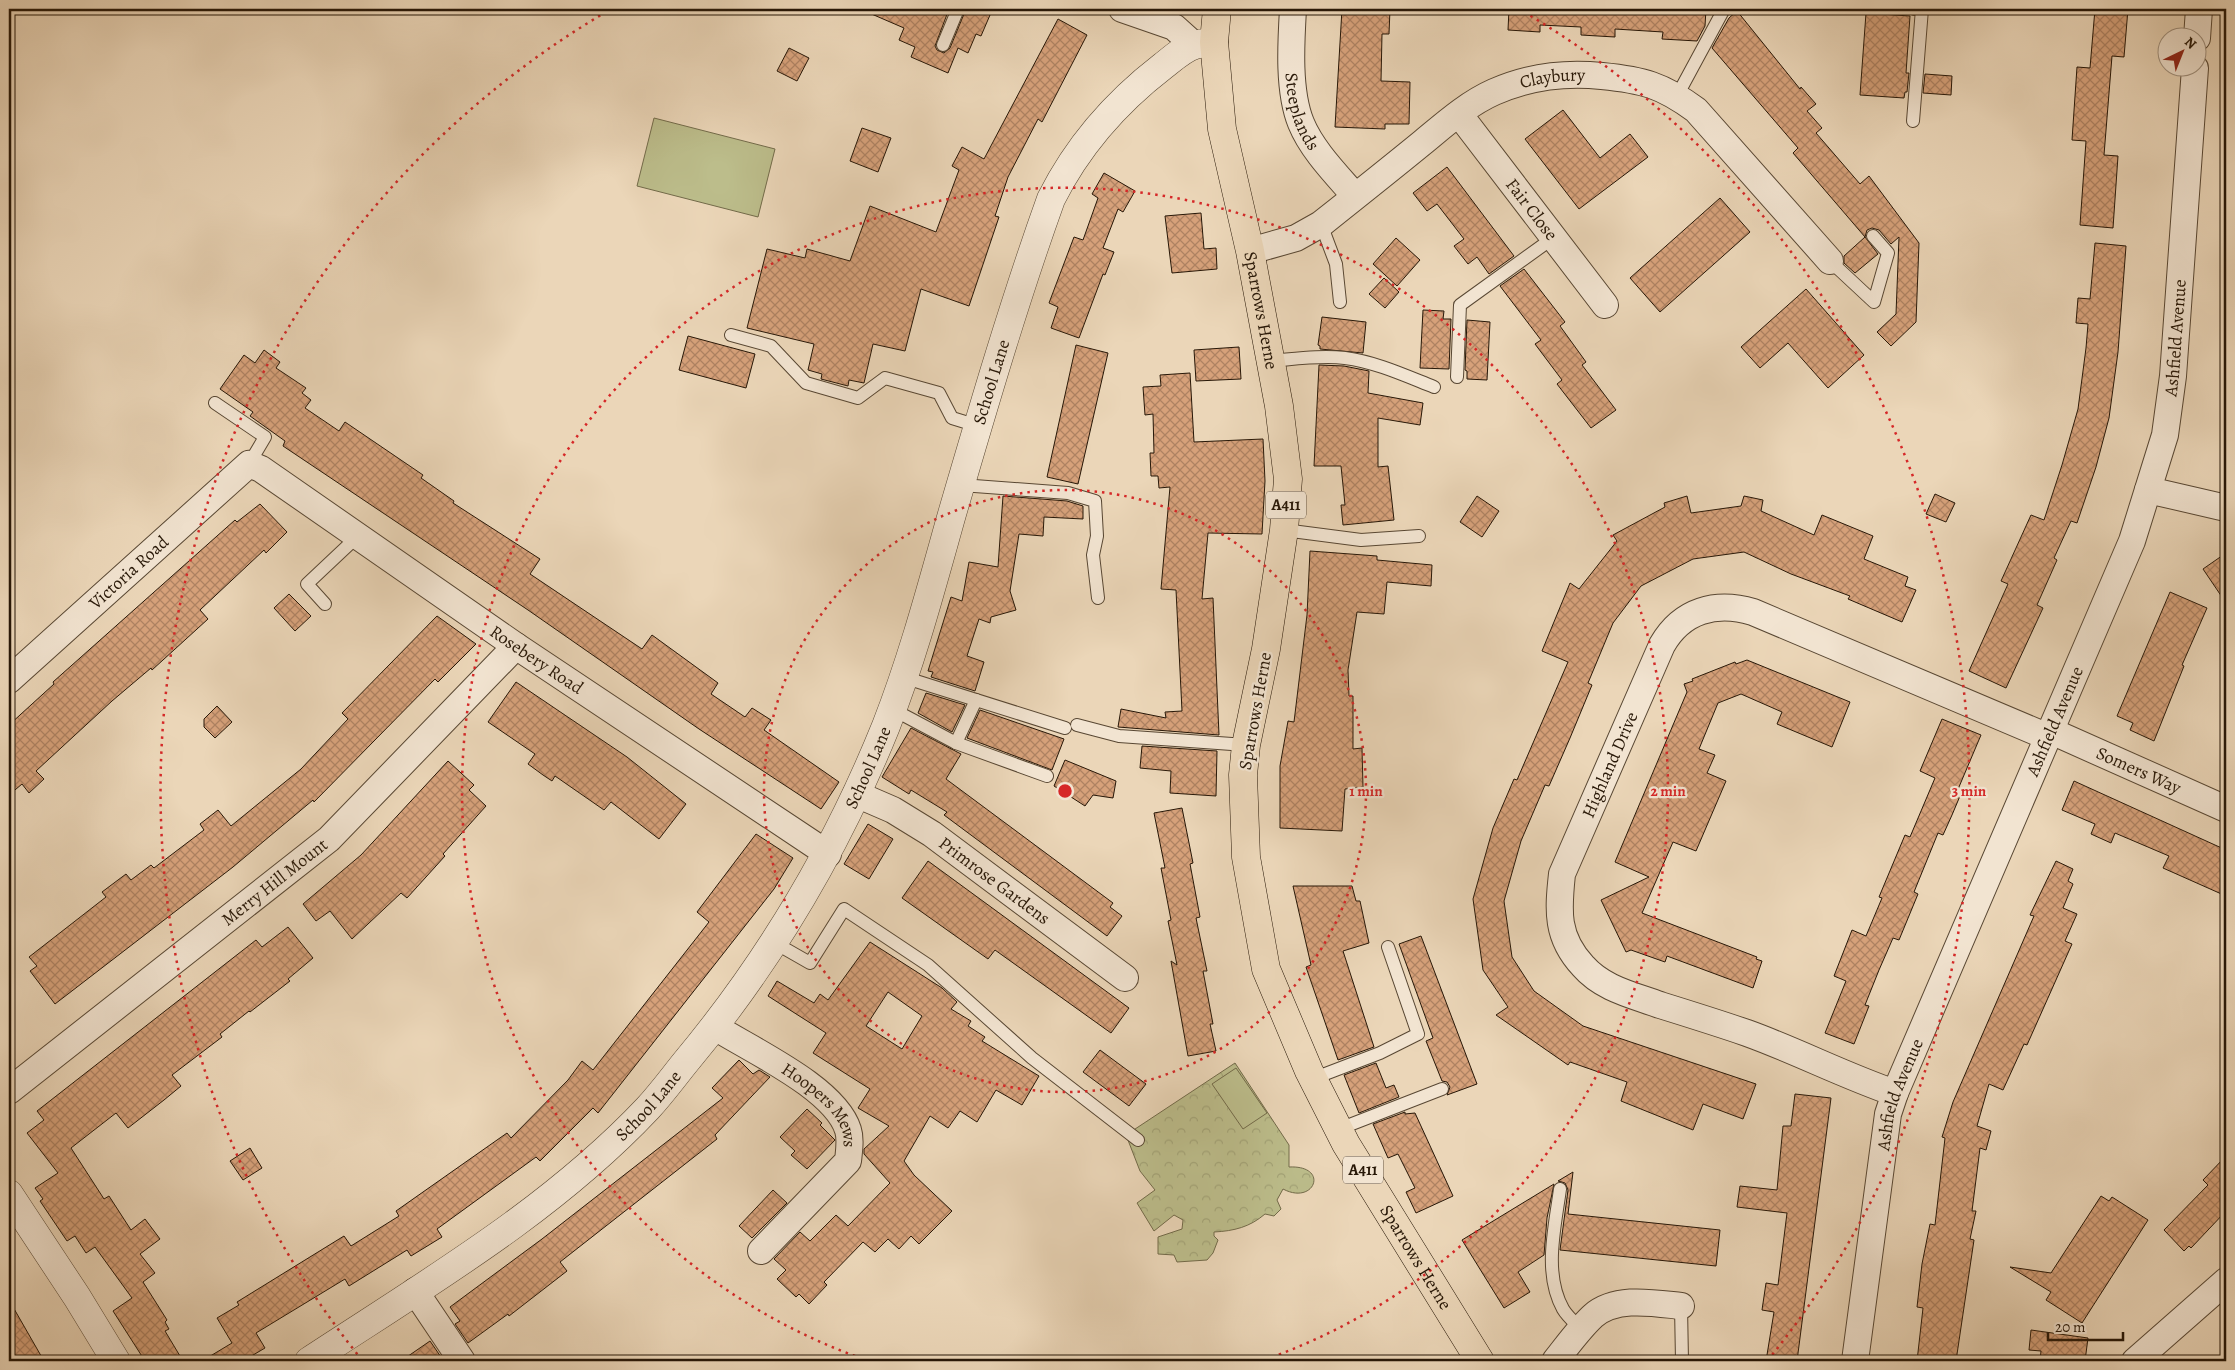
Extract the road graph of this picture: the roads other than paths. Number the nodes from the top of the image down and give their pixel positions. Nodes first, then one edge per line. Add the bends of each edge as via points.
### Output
1 (958, 9) edge
2 (1122, 9) edge
3 (1216, 9) edge
4 (1293, 9) edge
5 (1724, 9) edge
6 (1915, 9) edge
7 (2199, 9) edge
8 (2198, 28) edge
9 (1204, 44) junction
10 (943, 45) dead end
11 (2194, 78) edge
12 (1677, 96) junction
13 (1458, 114) junction
14 (1913, 121) dead end
15 (1356, 196) junction
16 (1321, 224) junction
17 (1873, 236) dead end
18 (1553, 238) junction
19 (1250, 251) junction
20 (1830, 261) joint
21 (1340, 302) dead end
22 (1605, 305) dead end
23 (731, 335) dead end
24 (1271, 361) junction
25 (1457, 377) dead end
26 (1434, 387) dead end
27 (215, 403) dead end
28 (978, 426) junction
29 (249, 464) junction
30 (961, 485) junction
31 (2148, 490) junction
32 (2226, 508) edge
33 (1284, 530) junction
34 (358, 536) junction
35 (1419, 536) dead end
36 (1098, 598) dead end
37 (324, 604) dead end
38 (516, 646) junction
39 (12, 672) edge
40 (903, 678) junction
41 (976, 700) junction
42 (892, 709) junction
43 (2049, 734) junction
44 (956, 743) junction
45 (1246, 745) junction
46 (1047, 776) dead end
47 (856, 794) junction
48 (2226, 809) edge
49 (828, 854) junction
50 (774, 943) junction
51 (1388, 947) dead end
52 (1126, 978) dead end
53 (715, 1027) junction
54 (1312, 1079) junction
55 (1442, 1089) dead end
56 (9, 1091) edge
57 (1895, 1092) junction
58 (1339, 1130) junction
59 (1138, 1140) dead end
60 (1560, 1189) dead end
61 (9, 1194) edge
62 (761, 1251) dead end
63 (2226, 1281) edge
64 (415, 1292) junction
65 (1681, 1306) joint
66 (1582, 1329) junction
67 (116, 1361) edge
68 (309, 1361) edge
69 (462, 1361) edge
70 (1480, 1361) edge
71 (1555, 1361) edge
72 (1682, 1361) edge
73 (1855, 1361) edge
74 (2135, 1361) edge

1 - 10 lane
2 - 9 street via 1174,27
3 - 9 main road, A411
4 - 15 street, Steeplands via 1294,102 1301,124 1332,170
5 - 12 lane
6 - 14 lane via 1922,9
7 - 8 street
9 - 19 main road, Sparrows Herne / A411
9 - 28 street, School Lane via 1147,79 1105,118 1066,170 1039,231
11 - 31 street, Ashfield Avenue via 2173,376 2165,435
12 - 13 street, Claybury via 1635,79 1560,75 1523,82 1492,93
12 - 20 street, Claybury via 1696,110
13 - 15 street, Claybury
13 - 18 street, Fair Close
15 - 16 street, Claybury
16 - 19 street, Claybury via 1296,238
16 - 21 lane via 1336,264
17 - 20 lane via 1888,253 1874,302
18 - 22 street, Fair Close
18 - 25 lane via 1460,305
19 - 24 main road, Sparrows Herne / A411
23 - 28 lane via 771,346 806,383 858,398 885,378 939,393 952,418
24 - 26 lane via 1346,358
24 - 33 main road, Sparrows Herne / A411 via 1288,479
27 - 29 lane via 265,437
28 - 30 street, School Lane
29 - 34 street, Rosebery Road via 261,468
29 - 39 street, Victoria Road
30 - 36 lane via 1068,493 1095,501 1097,536 1093,555
30 - 40 street, School Lane
31 - 32 street
31 - 43 street, Ashfield Avenue via 2132,541
33 - 35 lane via 1361,540
33 - 45 main road, Sparrows Herne / A411 via 1266,649
34 - 37 lane via 307,584
34 - 38 street, Rosebery Road
38 - 49 street, Rosebery Road
38 - 56 street, Merry Hill Mount via 329,839
40 - 41 lane
40 - 42 street, School Lane
41 - 44 lane
41 - 45 lane via 1071,727 1119,736
42 - 44 lane
42 - 47 street, School Lane
43 - 48 street, Somers Way
43 - 57 street, Ashfield Avenue
43 - 57 street, Highland Drive via 1753,612 1737,607 1700,610 1684,619 1662,644 1562,874 1558,908 1562,930 1573,954 1600,982 1748,1034
44 - 46 lane
45 - 54 main road, Sparrows Herne / A411 via 1243,775 1246,856 1266,969
47 - 49 street, School Lane
47 - 52 street, Primrose Gardens via 893,810 932,834
49 - 50 street, School Lane
50 - 53 street, School Lane
50 - 59 lane via 810,963 844,909 928,965 1032,1058
51 - 54 lane via 1418,1034 1380,1053
53 - 62 street, Hoopers Mews via 807,1082 834,1106 849,1131 848,1160
53 - 64 street, School Lane via 647,1108 580,1172 520,1220
54 - 58 main road, Sparrows Herne / A411
55 - 58 lane
57 - 73 street, Ashfield Avenue via 1888,1114
58 - 70 main road, Sparrows Herne / A411
60 - 66 lane via 1552,1250 1554,1289 1564,1311
61 - 67 street
63 - 74 street
64 - 68 street, School Lane
64 - 69 street
65 - 66 street via 1639,1302 1612,1306 1595,1315
65 - 72 lane
66 - 71 street

